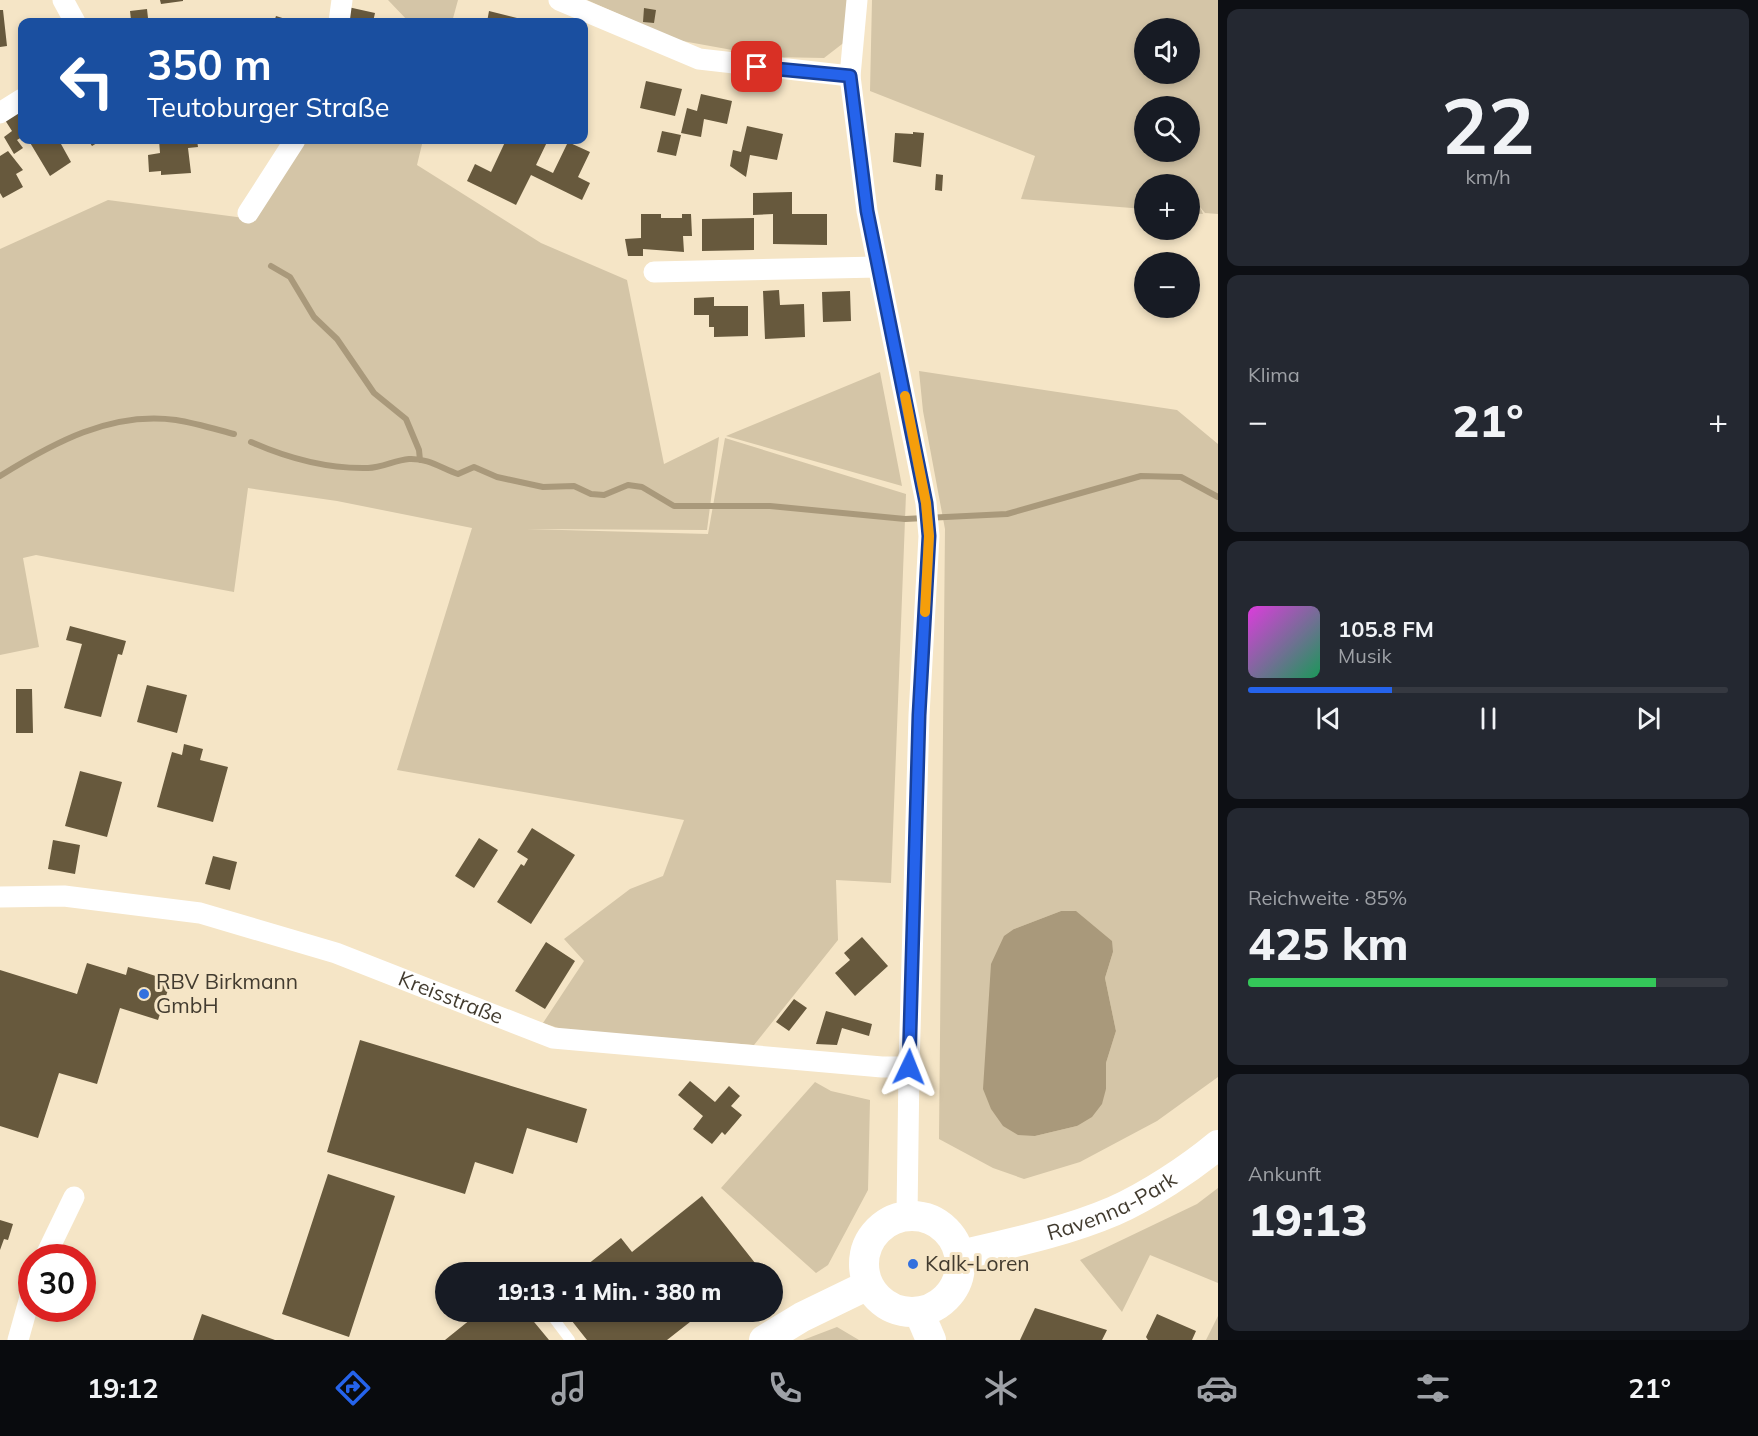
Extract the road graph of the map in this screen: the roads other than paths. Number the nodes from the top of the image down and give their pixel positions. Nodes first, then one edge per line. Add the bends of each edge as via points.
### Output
1 (63, 0) edge
2 (342, 0) edge
3 (559, 0) edge
4 (857, 0) edge
5 (73, 18) edge
6 (340, 18) edge
7 (850, 76) junction
8 (18, 102) edge
9 (0, 113) edge
10 (292, 144) edge
11 (248, 213) dead end
12 (878, 267) junction
13 (654, 272) dead end
14 (0, 897) edge
15 (909, 1067) junction
16 (1218, 1145) edge
17 (74, 1197) dead end
18 (907, 1216) junction
19 (51, 1244) edge
20 (960, 1255) junction
21 (868, 1285) junction
22 (919, 1312) junction
23 (23, 1322) edge
24 (556, 1322) edge
25 (18, 1340) edge
26 (570, 1340) edge
27 (764, 1340) edge
28 (931, 1340) edge

1 - 5 street
2 - 6 street
3 - 7 street via 699,59
4 - 7 street
7 - 12 street
8 - 9 street
10 - 11 street
12 - 13 street
12 - 15 street via 926,503 929,536 919,715
14 - 15 street, Kreisstraße via 64,896 200,913 336,954 553,1038
15 - 18 street
16 - 20 street, Ravenna-Park via 1196,1163 1114,1210 1040,1236
17 - 19 street
18 - 20 street via 935,1221 955,1242
18 - 21 street via 892,1220 869,1242 864,1257
20 - 22 street via 960,1271 951,1292 934,1308
21 - 22 street via 891,1308
21 - 27 street
22 - 28 street
23 - 25 street
24 - 26 lane

